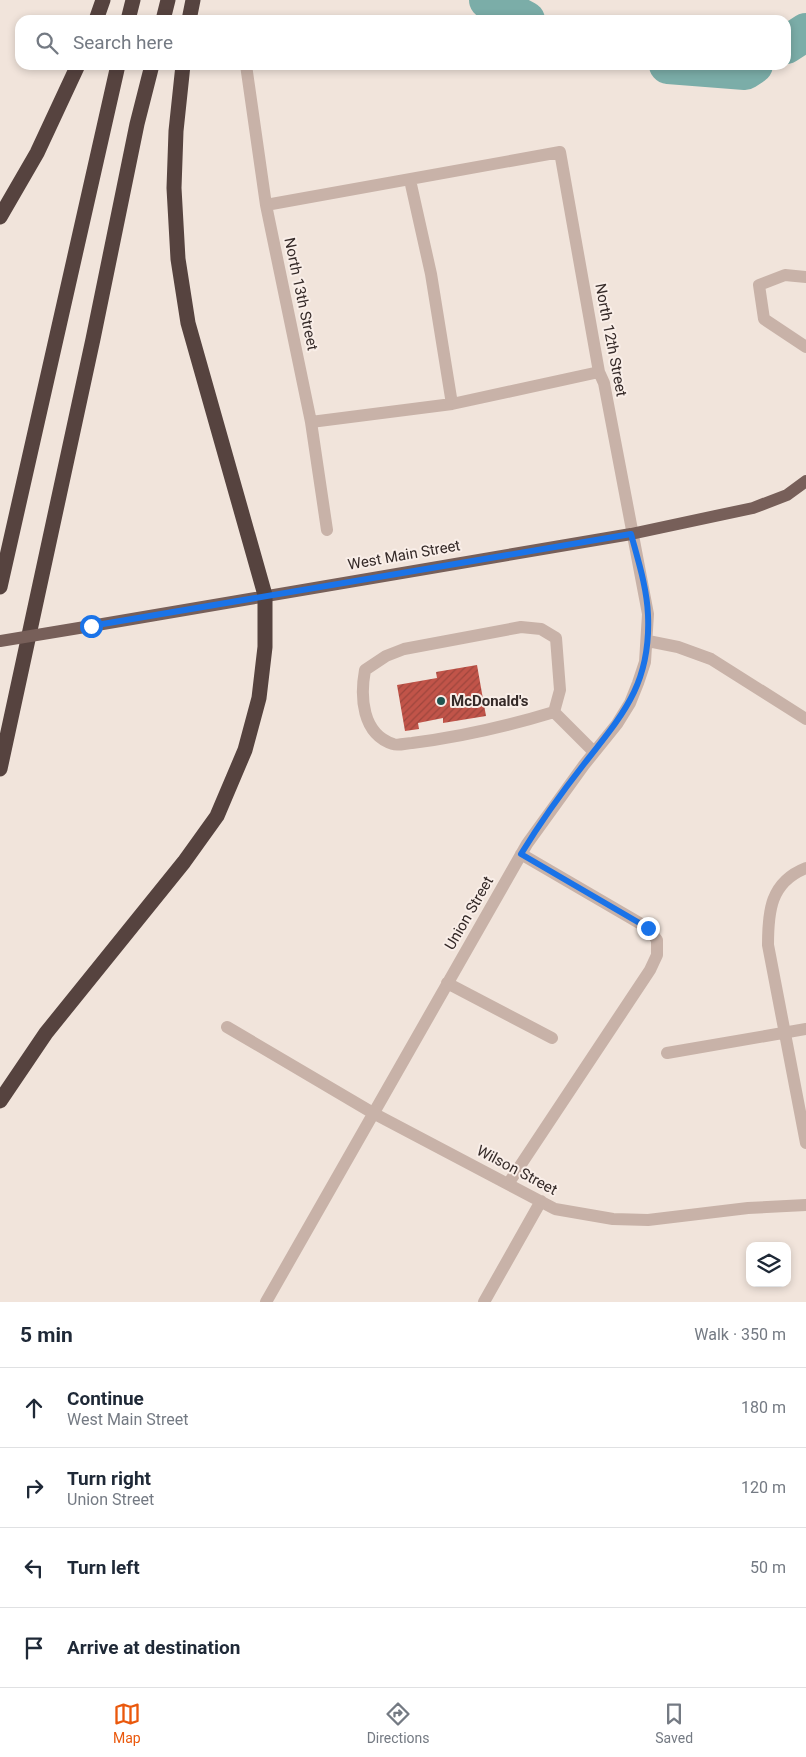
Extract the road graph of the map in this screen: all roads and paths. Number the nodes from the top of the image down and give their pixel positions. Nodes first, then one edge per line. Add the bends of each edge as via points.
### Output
1 (103, 0) edge
2 (133, 0) edge
3 (168, 0) edge
4 (194, 0) edge
5 (98, 15) edge
6 (129, 15) edge
7 (164, 15) edge
8 (190, 15) edge
9 (76, 70) edge
10 (117, 70) edge
11 (151, 70) edge
12 (183, 70) edge
13 (247, 70) edge
14 (410, 180) junction
15 (266, 205) junction
16 (0, 217) edge
17 (806, 277) edge
18 (806, 347) edge
19 (599, 372) junction
20 (452, 404) junction
21 (311, 422) junction
22 (806, 481) edge
23 (327, 530) dead end
24 (631, 534) junction
25 (0, 587) edge
26 (265, 595) junction
27 (0, 641) edge
28 (648, 641) junction
29 (554, 712) junction
30 (806, 719) edge
31 (594, 752) junction
32 (0, 769) edge
33 (521, 854) junction
34 (806, 868) edge
35 (447, 984) junction
36 (227, 1027) dead end
37 (806, 1028) edge
38 (784, 1032) junction
39 (552, 1038) dead end
40 (667, 1053) dead end
41 (0, 1101) edge
42 (373, 1113) junction
43 (806, 1144) edge
44 (508, 1184) junction
45 (541, 1201) junction
46 (806, 1205) edge
47 (266, 1302) edge
48 (484, 1302) edge

1 - 5 highway
2 - 6 highway
3 - 7 highway
4 - 8 highway
9 - 16 highway via 37,154
10 - 25 highway
11 - 32 highway
12 - 26 highway via 174,188 178,259 185,305
13 - 15 street, North 13th Street
14 - 15 street
14 - 19 street, North 12th Street via 560,152
14 - 20 street via 431,274
15 - 21 street, North 13th Street
17 - 18 street via 785,275 759,284 764,319
19 - 20 street
19 - 24 street, North 12th Street via 604,384
20 - 21 street
21 - 23 street, North 13th Street
22 - 24 main road, West Main Street via 787,495 753,508
24 - 26 main road, West Main Street
24 - 28 street, Union Street via 645,589
26 - 27 main road, West Main Street, bridge
26 - 41 highway via 265,648 259,698 245,750 217,816 184,862 46,1033
28 - 30 street via 711,659
28 - 31 street, Union Street via 645,662 630,703
29 - 29 street via 560,690 556,638 541,630 521,627 386,656 365,670 361,689 363,709 375,732 394,745 518,723
29 - 31 street
31 - 33 street, Union Street
33 - 35 street, Union Street
33 - 44 street via 648,928 657,940 657,955
34 - 38 street via 786,880 775,892 768,924 768,946
35 - 39 street
35 - 42 street, Union Street
36 - 42 street, Wilson Street
37 - 38 street
38 - 40 street
38 - 43 street
42 - 44 street, Wilson Street
42 - 47 street, Union Street
44 - 45 street, Wilson Street
45 - 46 street, Wilson Street via 581,1214 648,1220
45 - 48 street

